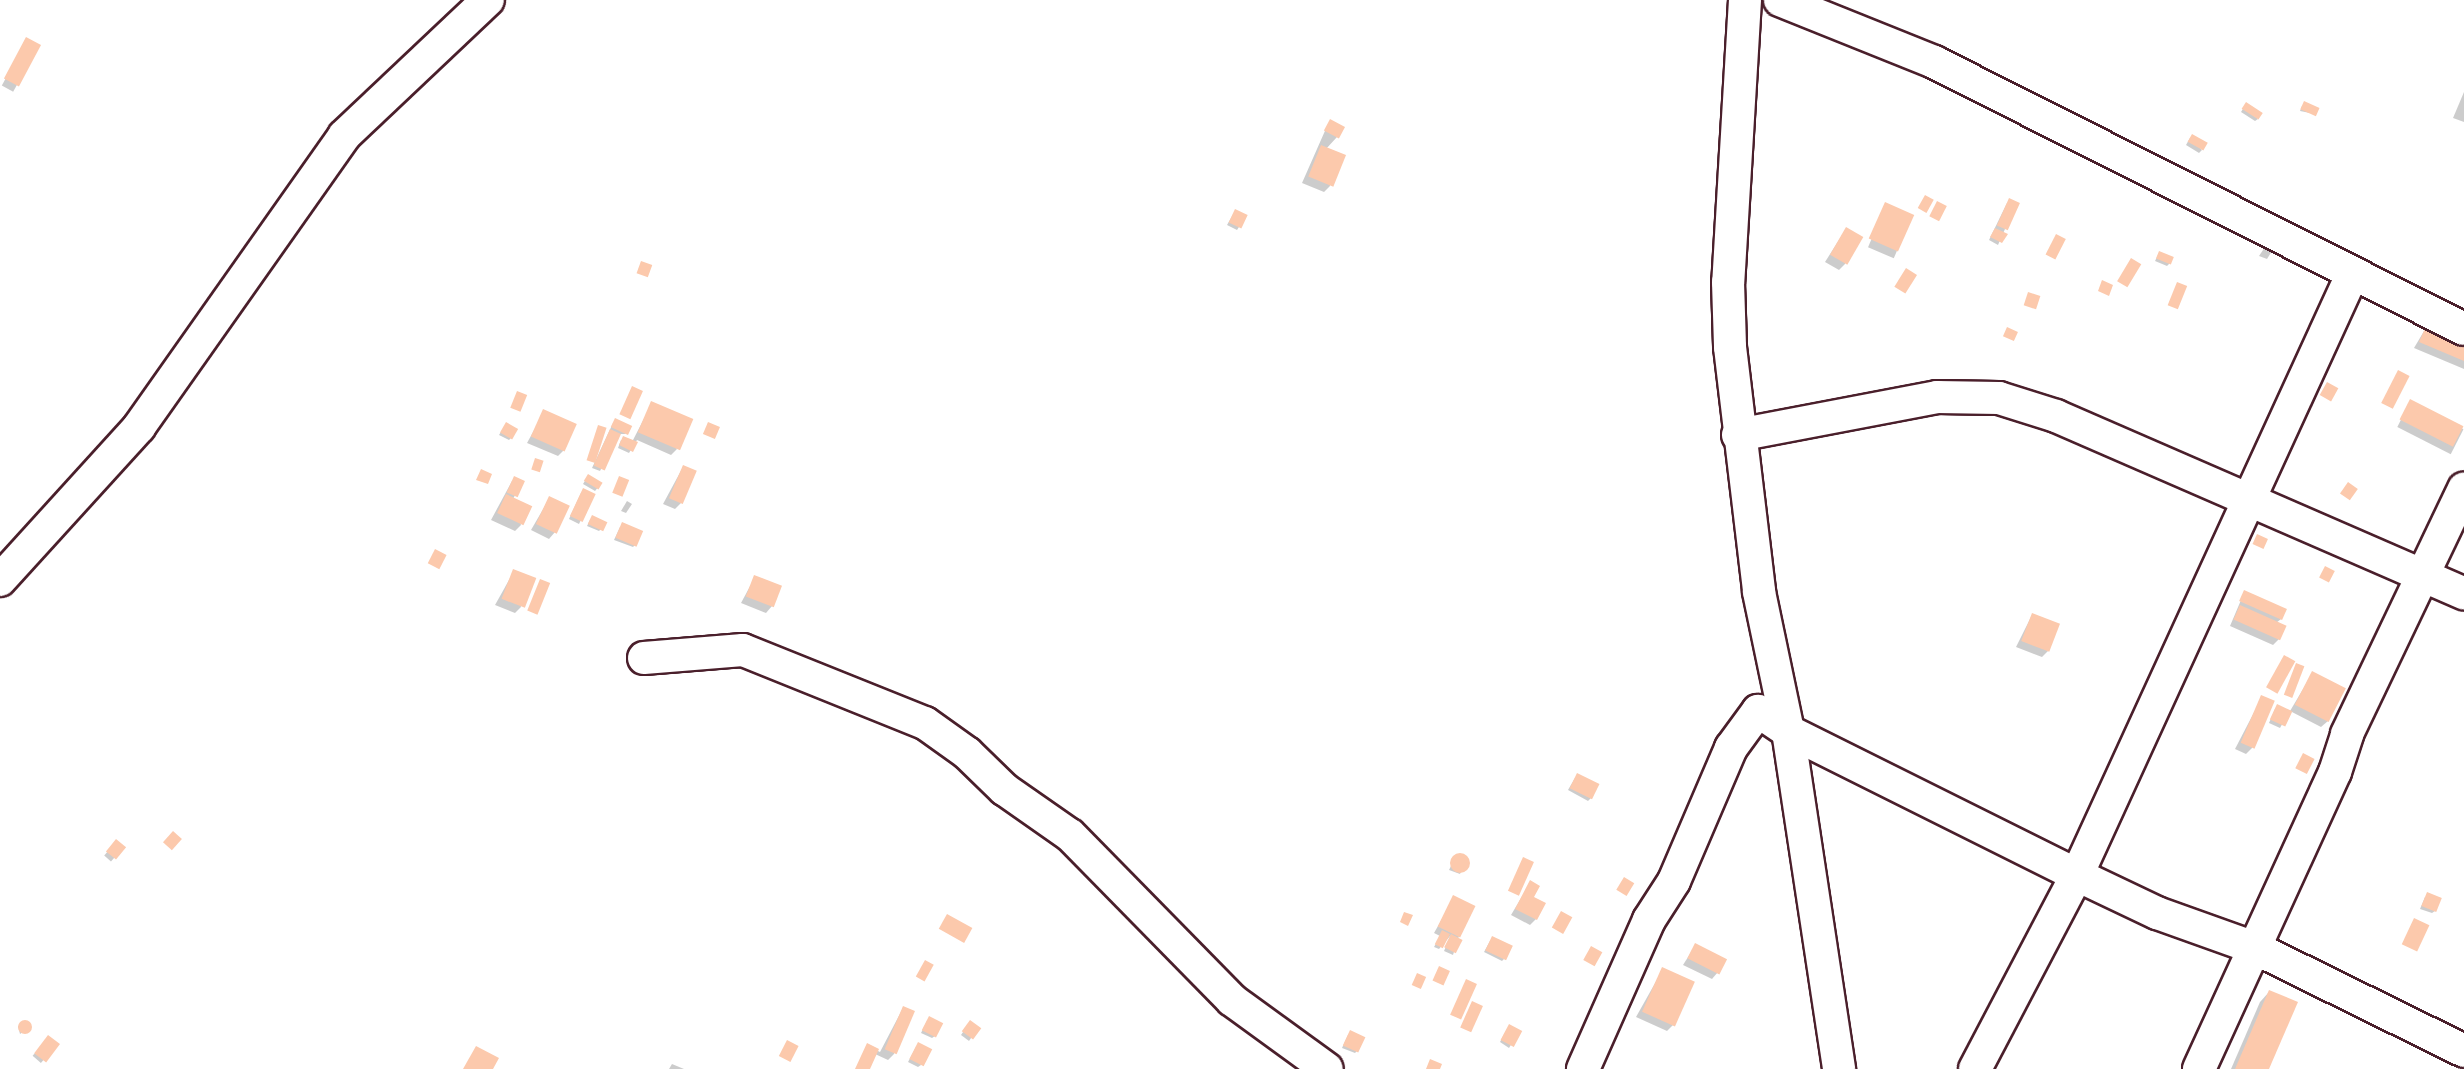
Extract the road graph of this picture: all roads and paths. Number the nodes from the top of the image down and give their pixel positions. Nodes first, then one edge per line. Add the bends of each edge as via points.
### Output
1 (488, 0) edge
2 (1745, 0) edge
3 (1780, 0) edge
4 (2352, 275) junction
5 (2464, 329) edge
6 (1738, 435) junction
7 (2464, 489) edge
8 (2252, 501) junction
9 (2426, 576) junction
10 (0, 580) edge
11 (2464, 593) edge
12 (644, 658) dead end
13 (1788, 731) junction
14 (2077, 875) junction
15 (2255, 948) junction
16 (2464, 1051) edge
17 (1327, 1069) edge
18 (1583, 1069) edge
19 (1839, 1069) edge
20 (1975, 1069) edge
21 (2199, 1069) edge

1 - 10 street via 344,136 131,438
2 - 6 street via 1728,282
3 - 4 street via 1934,62
4 - 5 street
4 - 8 street
6 - 8 street via 1937,397 1999,398 2056,416
6 - 13 street via 1759,592
7 - 9 street
8 - 9 street
8 - 14 street
9 - 11 street
9 - 15 street via 2347,734
12 - 17 street via 743,650 925,723 1070,835 1232,1000
13 - 14 street
13 - 18 street via 1758,711 1731,748
13 - 19 street
14 - 15 street via 2157,913
14 - 20 street
15 - 16 street
15 - 21 street

